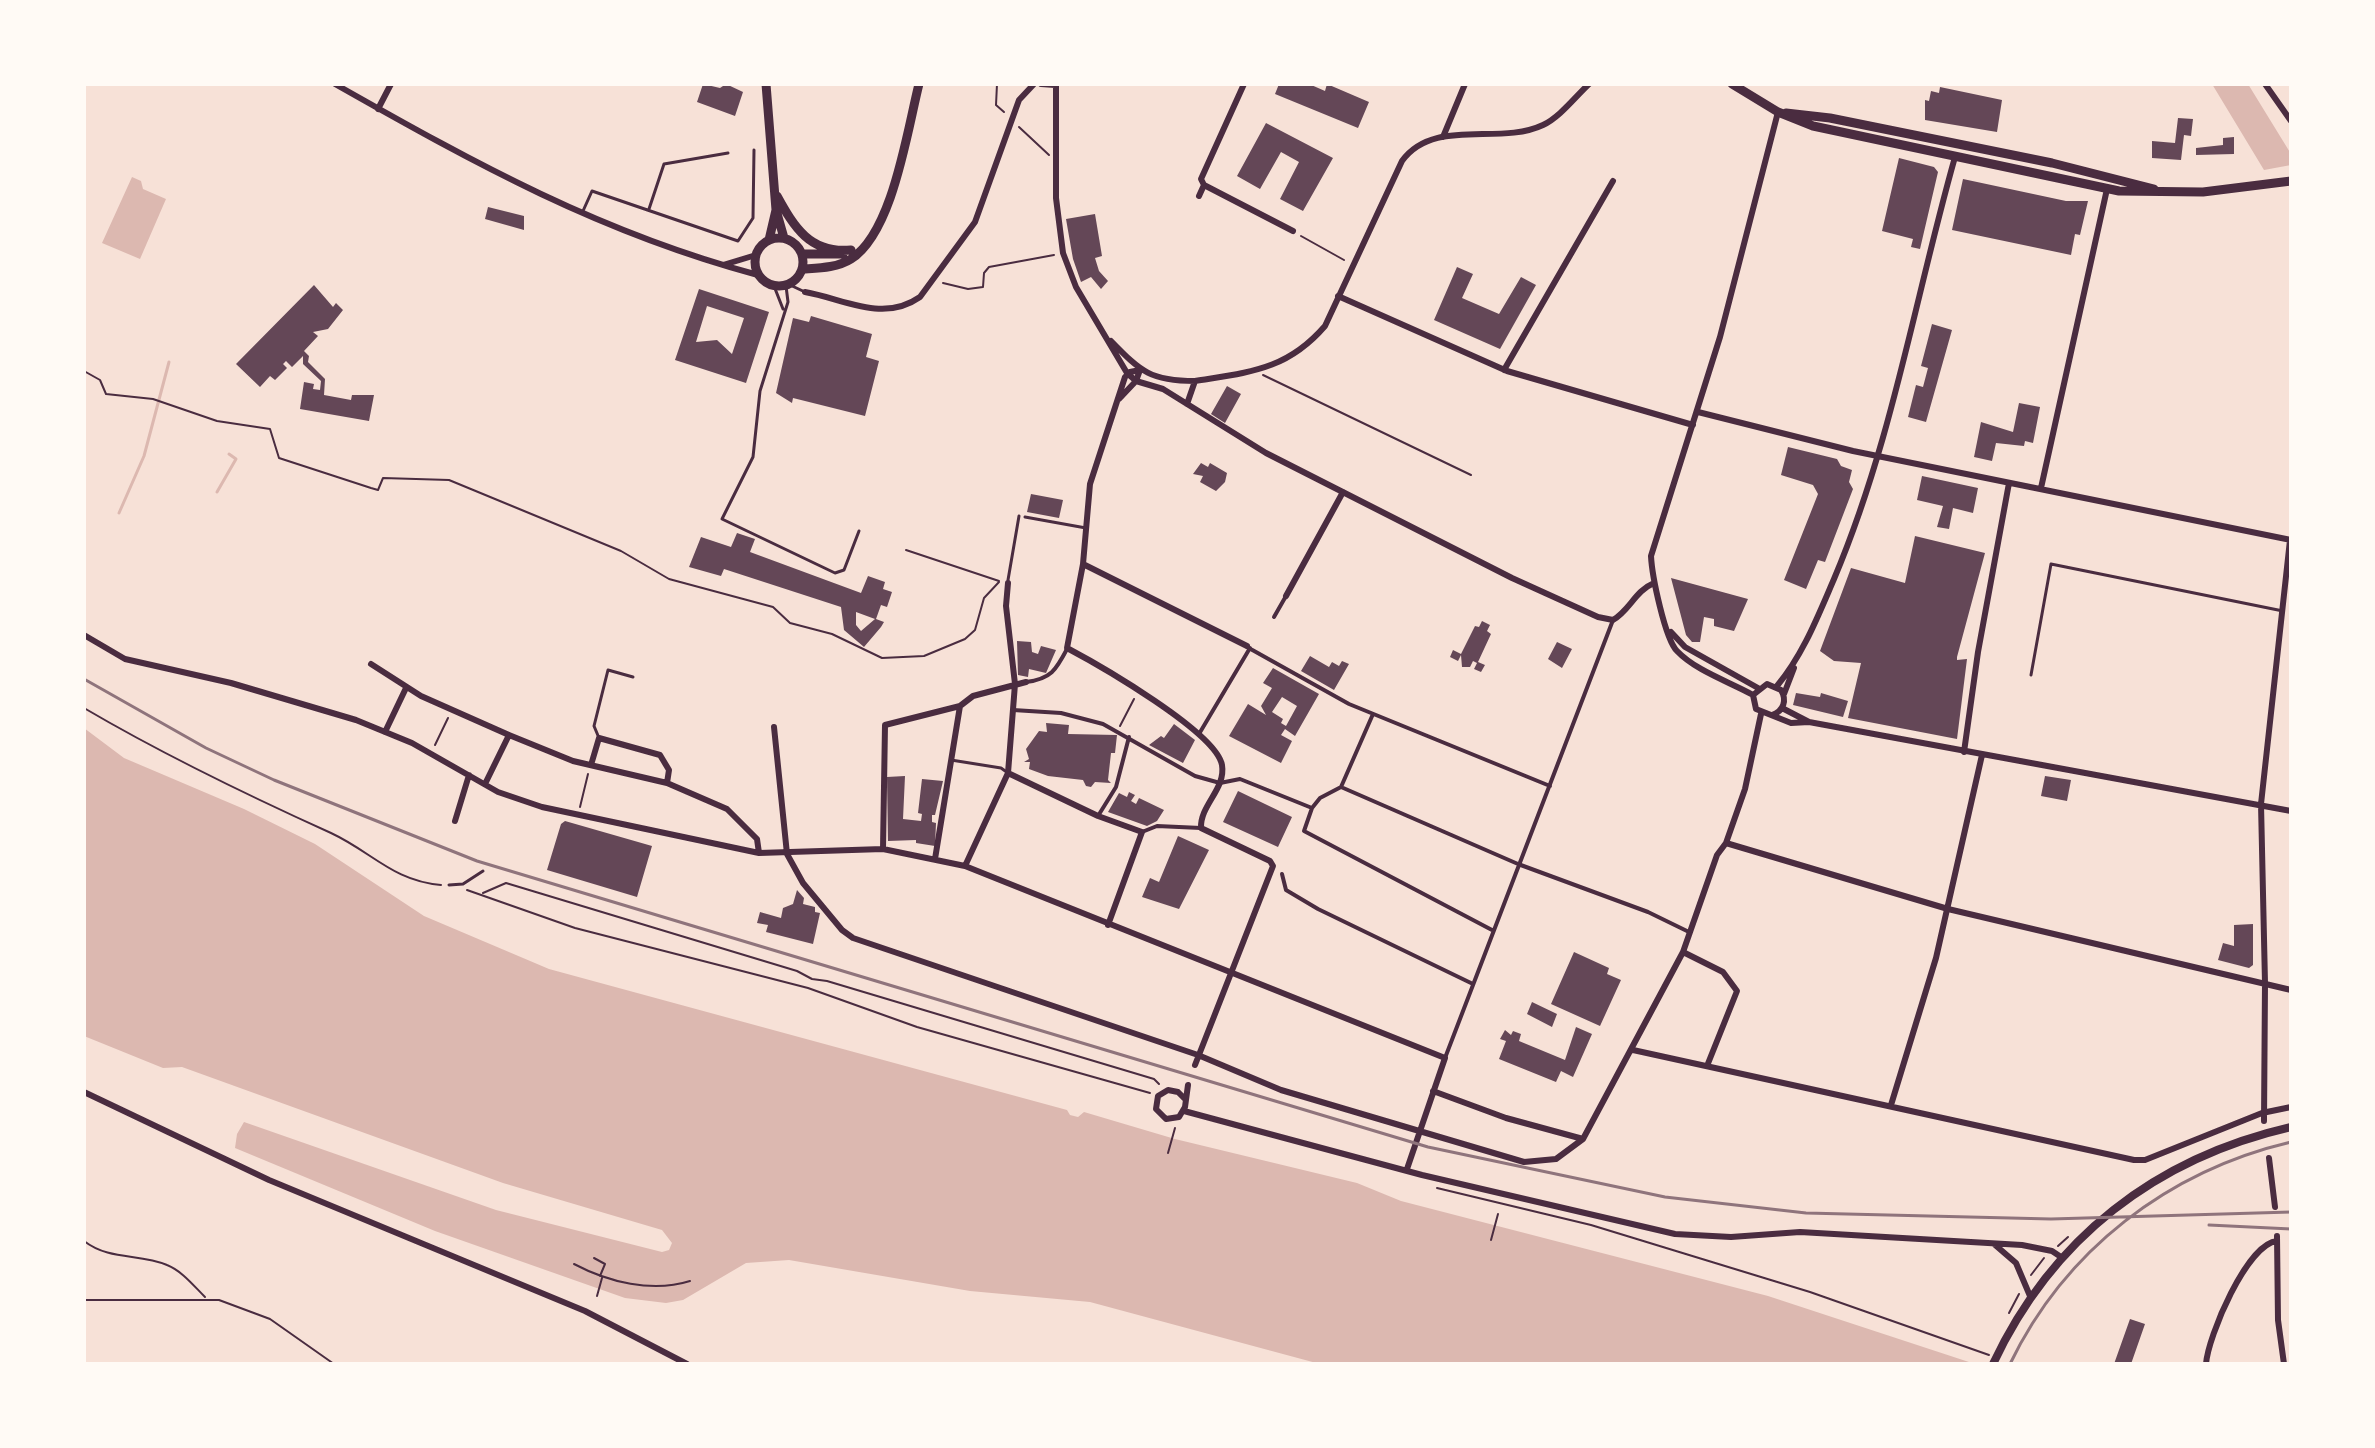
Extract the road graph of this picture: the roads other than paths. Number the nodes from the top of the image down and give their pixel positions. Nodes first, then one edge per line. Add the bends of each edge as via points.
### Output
1 (335, 84) edge
2 (391, 84) edge
3 (766, 84) edge
4 (919, 84) edge
5 (1034, 84) edge
6 (1041, 84) edge
7 (1244, 84) edge
8 (1465, 84) edge
9 (1589, 84) edge
10 (1732, 84) edge
11 (2265, 84) edge
12 (1056, 85) edge
13 (378, 109) junction
14 (1778, 112) junction
15 (2291, 121) edge
16 (1443, 137) junction
17 (1958, 144) junction
18 (754, 150) dead end
19 (728, 153) dead end
20 (1955, 157) junction
21 (1613, 181) dead end
22 (2291, 181) edge
23 (1204, 185) junction
24 (2107, 189) junction
25 (775, 192) junction
26 (2161, 192) junction
27 (1199, 196) dead end
28 (648, 210) junction
29 (776, 210) junction
30 (582, 215) junction
31 (1293, 231) road end
32 (873, 237) junction
33 (784, 238) junction
34 (769, 240) junction
35 (851, 250) junction
36 (803, 254) junction
37 (756, 255) junction
38 (723, 265) junction
39 (803, 269) junction
40 (758, 275) junction
41 (788, 285) junction
42 (774, 286) junction
43 (805, 292) joint
44 (1338, 296) junction
45 (783, 309) junction
46 (1106, 335) junction
47 (1140, 370) junction
48 (1504, 370) junction
49 (1127, 373) junction
50 (1162, 379) junction
51 (1136, 381) junction
52 (1195, 381) junction
53 (1163, 389) junction
54 (1119, 399) junction
55 (1187, 404) junction
56 (1698, 412) junction
57 (1693, 425) junction
58 (1879, 457) junction
59 (2009, 483) junction
60 (2041, 488) junction
61 (1343, 492) junction
62 (1019, 516) dead end
63 (1025, 517) dead end
64 (1086, 528) junction
65 (859, 531) dead end
66 (2290, 540) edge
67 (1083, 564) junction
68 (1004, 582) joint
69 (1654, 583) junction
70 (1286, 596) joint
71 (2283, 611) junction
72 (1274, 617) dead end
73 (1613, 620) junction
74 (1670, 631) junction
75 (84, 635) edge
76 (1248, 647) junction
77 (1067, 648) junction
78 (371, 664) dead end
79 (1794, 664) junction
80 (2031, 675) dead end
81 (633, 677) dead end
82 (1026, 682) joint
83 (1015, 684) junction
84 (1777, 686) junction
85 (406, 688) junction
86 (1758, 688) junction
87 (1784, 694) junction
88 (1753, 695) junction
89 (960, 706) junction
90 (1782, 708) junction
91 (1010, 710) junction
92 (1373, 714) junction
93 (1761, 714) junction
94 (1772, 715) junction
95 (1809, 722) junction
96 (774, 727) dead end
97 (385, 732) junction
98 (1200, 734) junction
99 (509, 735) junction
100 (1129, 737) junction
101 (599, 738) junction
102 (1964, 752) junction
103 (1982, 755) junction
104 (951, 760) junction
105 (591, 765) junction
106 (1008, 773) junction
107 (469, 775) junction
108 (667, 783) junction
109 (1220, 783) junction
110 (485, 784) junction
111 (1550, 786) junction
112 (1341, 787) junction
113 (2261, 804) junction
114 (1312, 808) junction
115 (2291, 811) edge
116 (1098, 816) junction
117 (455, 821) dead end
118 (1201, 828) junction
119 (1142, 832) junction
120 (1726, 843) junction
121 (883, 849) junction
122 (759, 853) junction
123 (787, 854) junction
124 (935, 859) junction
125 (1518, 864) junction
126 (965, 866) junction
127 (483, 871) dead end
128 (1282, 874) dead end
129 (449, 885) road end
130 (1948, 909) junction
131 (1108, 925) junction
132 (1492, 930) junction
133 (1690, 932) junction
134 (1683, 952) junction
135 (1231, 970) junction
136 (2265, 983) junction
137 (1473, 984) junction
138 (2291, 990) edge
139 (1633, 1050) junction
140 (1198, 1055) junction
141 (1445, 1058) junction
142 (1195, 1065) dead end
143 (1707, 1066) junction
144 (1188, 1085) dead end
145 (1433, 1091) junction
146 (84, 1092) edge
147 (1185, 1099) junction
148 (1891, 1105) junction
149 (2291, 1107) edge
150 (1184, 1111) junction
151 (2262, 1113) junction
152 (2264, 1121) dead end
153 (2291, 1127) edge
154 (1417, 1131) junction
155 (1583, 1139) junction
156 (2269, 1158) dead end
157 (1407, 1169) junction
158 (2275, 1207) dead end
159 (1994, 1244) junction
160 (2061, 1257) junction
161 (2030, 1296) junction
162 (1996, 1360) edge
163 (687, 1364) edge
164 (2206, 1364) edge
165 (2284, 1364) edge

1 - 13 street
2 - 13 street
3 - 25 main road
4 - 32 main road
5 - 43 street via 1019,100 975,222 920,297 899,310 867,308
6 - 12 street
7 - 23 street via 1203,172
8 - 16 street
9 - 16 street via 1543,125
10 - 14 main road
11 - 15 street
12 - 46 street via 1056,198 1063,253 1076,287
13 - 30 street
14 - 17 main road
14 - 20 main road via 1813,126
14 - 56 street
16 - 44 street via 1419,143 1402,161
17 - 20 main road
17 - 26 main road
18 - 28 lane via 753,218 738,241
19 - 28 lane via 664,164
20 - 24 main road
20 - 58 street
21 - 48 street
22 - 26 main road
23 - 27 street
23 - 31 street
24 - 26 main road
24 - 60 street
25 - 29 main road
25 - 35 main road via 797,231 812,244
28 - 30 lane via 592,191
29 - 33 main road
29 - 34 main road
30 - 38 street
32 - 35 main road
32 - 39 main road via 848,261
33 - 34 main road
33 - 36 main road
34 - 37 main road
35 - 36 main road
36 - 39 main road
37 - 38 street
37 - 40 main road
38 - 40 street
39 - 41 main road
40 - 42 main road
41 - 42 main road
41 - 43 lane
41 - 45 lane
42 - 45 lane
44 - 48 street
44 - 52 street via 1325,326 1290,358 1257,371
45 - 65 lane via 760,391 753,457 722,519 835,573 844,570
46 - 47 street
46 - 49 street
47 - 49 street
47 - 50 street
47 - 51 street
48 - 57 street
49 - 51 street
49 - 54 street
50 - 52 street
50 - 53 street
51 - 53 street
51 - 54 street
52 - 55 street
53 - 55 street
54 - 64 street via 1090,484
55 - 61 street via 1245,442
56 - 57 street
56 - 58 street
57 - 69 street via 1653,544
58 - 59 street
58 - 79 street via 1843,558
59 - 60 street
59 - 102 street
60 - 66 street
61 - 70 street
61 - 73 street via 1570,606
62 - 68 lane
63 - 64 lane
64 - 67 street
66 - 71 street
67 - 76 street
67 - 77 street
68 - 83 street
69 - 73 street
69 - 74 street
70 - 72 street
71 - 80 lane via 2051,564
71 - 113 street
73 - 111 street
74 - 86 street via 1685,647
74 - 88 street via 1679,653
75 - 97 street via 125,659 231,683
76 - 92 street
76 - 98 street
77 - 82 street via 1054,674
77 - 98 street
78 - 85 street
79 - 84 street
79 - 87 street
81 - 101 lane via 608,670 594,726
82 - 83 street
83 - 89 street via 973,696
83 - 91 street
84 - 86 street
84 - 87 street
85 - 97 street
85 - 99 street
86 - 88 street
87 - 90 street
88 - 93 street
89 - 104 street
89 - 121 street via 885,725
90 - 94 street
90 - 95 street
91 - 100 street via 1061,713
91 - 106 street
92 - 111 street
92 - 112 street
93 - 94 street
93 - 120 street via 1745,789
94 - 95 street via 1791,723
95 - 102 street
96 - 123 street
97 - 107 street
98 - 109 street via 1219,756
99 - 105 street
99 - 110 street
100 - 109 street via 1181,768
100 - 116 street via 1116,787
101 - 105 street
101 - 108 street via 660,755 669,770
102 - 103 street
103 - 113 street
103 - 130 street
104 - 106 lane
104 - 124 street
105 - 108 street
106 - 116 street
106 - 126 street
107 - 110 street
107 - 117 street
108 - 122 street via 727,809 757,839
109 - 114 street via 1240,779
109 - 118 street
110 - 122 street via 509,797 578,816
111 - 125 street
112 - 114 street
112 - 125 street
113 - 115 street
113 - 136 street
114 - 132 street via 1304,831
116 - 119 street
118 - 119 street via 1157,826
118 - 135 street via 1270,861 1273,870
119 - 131 street
120 - 130 street
120 - 133 street
121 - 123 street
121 - 124 street
122 - 123 street
123 - 140 street via 803,883 853,938
124 - 126 street
125 - 132 street
125 - 133 street
126 - 131 street
127 - 129 lane via 463,884
128 - 137 street via 1286,890 1305,902
130 - 136 street
130 - 148 street
131 - 135 street
132 - 137 street
133 - 134 street
134 - 139 street
134 - 143 street via 1723,972 1737,991
135 - 140 street
135 - 141 street
136 - 138 street
136 - 151 street
137 - 141 street
139 - 143 street
139 - 155 street
140 - 142 street
140 - 154 street via 1281,1090
141 - 145 street
143 - 148 street
144 - 147 street
145 - 154 street
145 - 155 street
146 - 163 street via 269,1180 585,1311
147 - 150 street
147 - 150 street via 1173,1090 1161,1094 1156,1109 1162,1117 1175,1119
148 - 151 street via 2145,1160
149 - 151 street
150 - 157 street
151 - 152 street
153 - 160 main road via 2205,1155 2130,1197
154 - 155 street via 1535,1163 1556,1159
154 - 157 street
156 - 158 street
157 - 159 street via 1675,1234 1800,1232
159 - 160 street via 2040,1247
159 - 161 street via 2016,1263
160 - 161 main road
161 - 162 main road
164 - 165 street via 2212,1333 2232,1292 2264,1245 2277,1238

